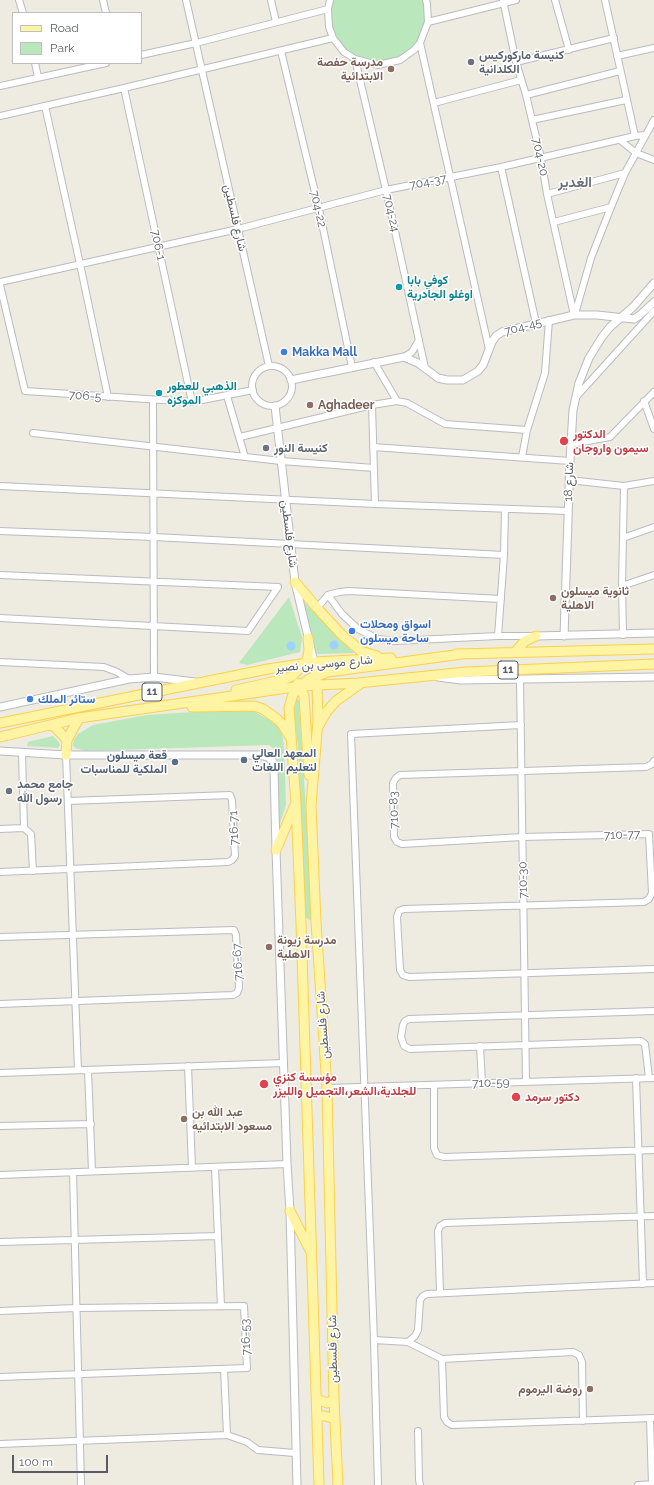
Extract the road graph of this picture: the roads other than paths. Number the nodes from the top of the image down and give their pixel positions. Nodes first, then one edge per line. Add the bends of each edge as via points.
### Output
1 (20, 0) edge
2 (103, 0) edge
3 (186, 0) edge
4 (271, 0) edge
5 (330, 0) edge
6 (426, 0) edge
7 (516, 0) edge
8 (555, 0) edge
9 (605, 0) edge
10 (503, 2) edge
11 (328, 9) junction
12 (23, 12) edge
13 (106, 12) edge
14 (276, 22) junction
15 (428, 22) junction
16 (334, 38) junction
17 (614, 38) junction
18 (196, 43) junction
19 (420, 43) junction
20 (654, 48) edge
21 (569, 50) junction
22 (281, 51) junction
23 (142, 55) edge
24 (617, 56) junction
25 (355, 59) junction
26 (516, 62) junction
27 (35, 64) edge
28 (101, 64) edge
29 (202, 70) junction
30 (620, 71) junction
31 (38, 77) junction
32 (521, 80) junction
33 (0, 86) edge
34 (124, 88) junction
35 (526, 94) junction
36 (626, 100) junction
37 (434, 103) junction
38 (45, 106) junction
39 (0, 116) edge
40 (532, 120) junction
41 (654, 120) edge
42 (645, 135) junction
43 (634, 136) junction
44 (620, 140) junction
45 (636, 153) junction
46 (541, 158) junction
47 (654, 160) edge
48 (501, 168) junction
49 (625, 174) junction
50 (450, 178) junction
51 (386, 190) junction
52 (547, 194) junction
53 (611, 207) junction
54 (319, 209) junction
55 (554, 222) junction
56 (238, 229) junction
57 (159, 246) junction
58 (80, 264) junction
59 (0, 283) edge
60 (654, 283) edge
61 (654, 302) edge
62 (654, 311) edge
63 (574, 315) junction
64 (620, 318) junction
65 (549, 320) junction
66 (536, 323) junction
67 (419, 340) junction
68 (489, 349) junction
69 (404, 357) junction
70 (374, 362) junction
71 (269, 366) junction
72 (352, 367) junction
73 (425, 368) junction
74 (292, 380) junction
75 (253, 390) junction
76 (654, 392) edge
77 (227, 396) junction
78 (108, 397) junction
79 (575, 398) junction
80 (153, 400) junction
81 (397, 401) junction
82 (644, 401) junction
83 (192, 402) junction
84 (372, 405) junction
85 (275, 406) junction
86 (277, 427) junction
87 (654, 429) edge
88 (527, 430) junction
89 (33, 434) dead end
90 (240, 437) junction
91 (571, 444) junction
92 (154, 447) junction
93 (373, 447) junction
94 (245, 457) junction
95 (522, 457) junction
96 (281, 461) junction
97 (570, 461) junction
98 (374, 468) junction
99 (569, 480) junction
100 (654, 481) edge
101 (0, 486) edge
102 (624, 486) junction
103 (154, 493) junction
104 (285, 499) junction
105 (375, 504) junction
106 (505, 509) junction
107 (568, 511) junction
108 (654, 527) edge
109 (0, 531) edge
110 (154, 537) junction
111 (623, 538) junction
112 (290, 544) junction
113 (504, 555) junction
114 (0, 575) edge
115 (654, 575) edge
116 (154, 582) junction
117 (295, 582) junction
118 (622, 586) junction
119 (328, 595) junction
120 (501, 599) junction
121 (317, 608) junction
122 (0, 618) edge
123 (154, 625) junction
124 (654, 633) edge
125 (623, 634) junction
126 (498, 636) junction
127 (536, 636) junction
128 (564, 636) junction
129 (308, 638) junction
130 (654, 649) edge
131 (515, 652) junction
132 (462, 654) junction
133 (386, 658) junction
134 (0, 662) edge
135 (314, 662) junction
136 (304, 664) junction
137 (654, 664) edge
138 (268, 669) junction
139 (292, 676) junction
140 (430, 676) junction
141 (654, 677) edge
142 (154, 678) junction
143 (129, 679) junction
144 (520, 679) junction
145 (316, 681) junction
146 (201, 682) junction
147 (362, 683) junction
148 (300, 686) junction
149 (0, 707) edge
150 (152, 708) junction
151 (80, 718) junction
152 (0, 724) edge
153 (50, 725) junction
154 (521, 725) junction
155 (318, 728) junction
156 (0, 737) edge
157 (67, 740) junction
158 (292, 740) junction
159 (0, 751) edge
160 (22, 752) junction
161 (66, 755) junction
162 (654, 761) edge
163 (521, 770) junction
164 (68, 801) junction
165 (296, 804) junction
166 (311, 806) junction
167 (24, 828) junction
168 (0, 829) edge
169 (652, 834) edge
170 (522, 838) junction
171 (276, 850) junction
172 (70, 870) junction
173 (33, 871) junction
174 (0, 872) edge
175 (524, 905) junction
176 (316, 922) junction
177 (302, 923) junction
178 (73, 935) junction
179 (0, 938) edge
180 (654, 969) edge
181 (525, 973) junction
182 (75, 1000) junction
183 (0, 1004) edge
184 (654, 1011) edge
185 (525, 1014) junction
186 (526, 1045) junction
187 (480, 1046) junction
188 (284, 1063) junction
189 (188, 1066) junction
190 (78, 1070) junction
191 (88, 1070) junction
192 (0, 1073) edge
193 (636, 1078) junction
194 (651, 1078) edge
195 (526, 1082) junction
196 (482, 1083) junction
197 (434, 1085) junction
198 (363, 1087) junction
199 (327, 1088) junction
200 (91, 1124) junction
201 (0, 1126) edge
202 (638, 1150) junction
203 (654, 1150) edge
204 (287, 1164) junction
205 (215, 1167) junction
206 (192, 1168) junction
207 (73, 1172) junction
208 (92, 1172) junction
209 (0, 1175) edge
210 (290, 1211) junction
211 (654, 1216) edge
212 (641, 1217) junction
213 (218, 1236) junction
214 (74, 1239) junction
215 (0, 1242) edge
216 (312, 1254) junction
217 (643, 1284) junction
218 (654, 1284) edge
219 (440, 1292) junction
220 (221, 1306) junction
221 (76, 1308) junction
222 (0, 1311) edge
223 (374, 1340) junction
224 (408, 1342) junction
225 (442, 1359) junction
226 (224, 1369) junction
227 (78, 1374) junction
228 (0, 1377) edge
229 (317, 1399) junction
230 (334, 1400) junction
231 (652, 1418) edge
232 (317, 1419) junction
233 (335, 1419) junction
234 (583, 1421) junction
235 (418, 1431) dead end
236 (227, 1435) junction
237 (80, 1440) junction
238 (0, 1444) edge
239 (295, 1453) junction
240 (81, 1485) edge
241 (297, 1485) edge
242 (320, 1485) edge
243 (338, 1485) edge
244 (378, 1485) edge
245 (420, 1485) edge
246 (638, 1485) edge
247 (652, 1485) edge

1 - 12 street
2 - 13 street
3 - 18 street
4 - 14 street
5 - 11 street
6 - 15 street
7 - 10 street
8 - 21 street
9 - 17 street
10 - 15 street
10 - 26 street, 704-20
11 - 14 street
11 - 16 street via 329,27
14 - 18 street
15 - 19 street
16 - 22 street
16 - 25 street via 344,52
17 - 21 street
17 - 24 street
18 - 23 street
18 - 29 street, شارع فلسطين
19 - 25 street via 400,60 378,65
19 - 37 street
20 - 24 street
21 - 26 street
22 - 29 street
22 - 54 street, 704-22
24 - 30 street
25 - 51 street, 704-24
26 - 32 street, 704-20
27 - 31 street
28 - 31 street
29 - 34 street
29 - 56 street, شارع فلسطين
30 - 35 street
30 - 36 street
31 - 33 street
32 - 35 street, 704-20
32 - 37 street
34 - 38 street
34 - 57 street, 706-1
35 - 40 street, 704-20
36 - 40 street
36 - 43 street
37 - 50 street
38 - 39 street
38 - 58 street
40 - 46 street, 704-20
41 - 42 street
42 - 43 street, 704-37
42 - 45 street
43 - 44 street, 704-37
44 - 45 street
44 - 46 street, 704-37
45 - 47 street
45 - 49 street
46 - 48 street, 704-37
46 - 52 street, 704-20
48 - 50 street, 704-37
48 - 66 street
49 - 52 street
49 - 53 street
50 - 51 street, 704-37
50 - 68 street
51 - 54 street, 704-37
51 - 67 street, 704-24
52 - 55 street, 704-20
53 - 55 street
53 - 63 street via 590,258
54 - 56 street, 704-37
54 - 72 street, 704-22
55 - 63 street, 704-20
56 - 57 street, 704-37
56 - 71 street, شارع فلسطين
57 - 58 street, 704-37
57 - 83 street, 706-1
58 - 59 street, 704-37
58 - 78 street
59 - 78 street, 706-5 via 25,391
60 - 64 street, شارع 18
61 - 64 street via 636,318
62 - 79 street
63 - 64 street, 704-45
63 - 65 street, 704-45
64 - 79 street, شارع 18 via 602,337 589,358
65 - 66 street, 704-45
65 - 88 street via 545,373
66 - 68 street, 704-45 via 502,332 496,336
67 - 69 street via 412,352
67 - 73 street, 704-24
68 - 73 street, 704-45 via 478,371 463,380 438,378
69 - 70 street
69 - 73 street, 704-45
70 - 72 street
70 - 81 street
71 - 74 street via 286,371
71 - 75 street via 256,374
72 - 74 street
74 - 85 street via 291,395 286,401
75 - 77 street, 706-5
75 - 85 street via 255,396 265,405
76 - 82 street
77 - 83 street, 706-5
77 - 90 street
78 - 80 street, 706-5
79 - 91 street, شارع 18
80 - 83 street, 706-5
80 - 92 street
81 - 84 street
81 - 88 street via 407,403 445,424
82 - 87 street
82 - 91 street via 610,437
84 - 86 street
84 - 93 street
85 - 86 street, شارع فلسطين
86 - 90 street
86 - 96 street, شارع فلسطين
88 - 95 street
89 - 92 street
90 - 94 street
91 - 97 street, شارع 18
92 - 94 street
92 - 103 street
93 - 95 street
93 - 98 street
94 - 96 street
95 - 97 street
96 - 98 street
96 - 104 street, شارع فلسطين
97 - 99 street, شارع 18
98 - 105 street
99 - 102 street
99 - 107 street, شارع 18
100 - 102 street
101 - 103 street
102 - 111 street
103 - 104 street
103 - 110 street
104 - 105 street
104 - 112 street, شارع فلسطين
105 - 106 street
106 - 107 street
106 - 113 street
107 - 128 street, شارع 18
108 - 111 street
109 - 110 street
110 - 112 street
110 - 116 street
111 - 118 street
112 - 113 street
112 - 117 street, شارع فلسطين
113 - 120 street
114 - 116 street
115 - 118 street
116 - 123 street
116 - 123 street via 278,587 248,631
117 - 121 main road
117 - 129 street, شارع فلسطين
118 - 125 street
119 - 120 street via 349,591
119 - 121 street
119 - 126 street via 342,614 358,629 378,639 395,641
120 - 126 street
121 - 133 main road via 361,651
122 - 123 street
123 - 142 street
124 - 125 street
125 - 128 street
126 - 127 street
127 - 128 street
127 - 131 main road via 525,641
129 - 135 street, شارع فلسطين
129 - 136 main road via 308,656
130 - 131 main road, شارع موسى بن نصير / 11
131 - 132 main road, شارع موسى بن نصير / 11
132 - 133 main road, شارع موسى بن نصير / 11
132 - 145 main road via 328,672
133 - 135 main road, شارع موسى بن نصير / 11
134 - 143 street via 104,667
135 - 136 main road, شارع موسى بن نصير
135 - 145 main road, شارع فلسطين
136 - 138 main road, شارع موسى بن نصير / 11
136 - 139 main road
137 - 140 main road, شارع موسى بن نصير / 11 via 466,672
138 - 139 main road
138 - 146 main road, شارع موسى بن نصير / 11
139 - 148 main road
139 - 150 main road via 286,680
140 - 144 street via 461,680
140 - 147 main road, شارع موسى بن نصير / 11
141 - 144 street
142 - 143 street
142 - 146 street
143 - 149 street
144 - 154 street, 710-30
145 - 147 main road, شارع موسى بن نصير / 11
145 - 148 main road, شارع موسى بن نصير
145 - 155 main road, شارع فلسطين
146 - 152 main road, شارع موسى بن نصير / 11
147 - 155 main road via 336,701 323,716
148 - 150 main road, شارع موسى بن نصير / 11
148 - 158 main road, شارع فلسطين via 290,700
148 - 166 main road via 304,696
150 - 151 main road, شارع موسى بن نصير / 11
150 - 158 main road via 254,706 277,719
151 - 153 main road, شارع موسى بن نصير / 11
151 - 157 main road
153 - 156 main road, شارع موسى بن نصير / 11
153 - 157 main road
154 - 163 street, 710-30
154 - 198 street via 351,734
155 - 166 main road, شارع فلسطين
157 - 161 main road
158 - 165 main road, شارع فلسطين
159 - 160 street
160 - 161 street
160 - 167 street
161 - 164 street
161 - 171 street via 268,757 274,769
162 - 163 street via 646,766
163 - 170 street, 710-30
163 - 170 street, 710-83 via 400,775 393,783 394,837 397,842 402,844
164 - 172 street
164 - 172 street, 716-71 via 230,795 235,856 228,862
165 - 171 main road
165 - 177 main road, شارع فلسطين
166 - 176 main road, شارع فلسطين
167 - 168 street
167 - 173 street via 31,834
169 - 170 street, 710-77
169 - 175 street, 710-77 via 652,893 644,902
170 - 175 street, 710-30
171 - 188 street
172 - 173 street
172 - 178 street
173 - 174 street
175 - 181 street, 710-30
175 - 181 street, 710-77 via 404,909 399,911 397,917 400,970 403,976 409,978
176 - 177 main road
176 - 199 main road, شارع فلسطين
177 - 216 main road, شارع فلسطين
178 - 179 street
178 - 182 street
178 - 182 street, 716-67 via 234,930 239,988 233,995
180 - 181 street
181 - 185 street, 710-30
182 - 183 street
182 - 190 street
184 - 185 street
185 - 186 street, 710-30
185 - 187 street via 408,1019 402,1029 402,1043 410,1049
186 - 187 street
186 - 194 street via 641,1041 647,1050
186 - 195 street, 710-30
187 - 196 street
188 - 189 street
188 - 204 street
189 - 191 street
189 - 206 street
190 - 191 street
190 - 192 street
191 - 200 street
193 - 194 street, 710-59
193 - 195 street, 710-59
193 - 202 street
195 - 196 street, 710-59
196 - 197 street, 710-59
197 - 198 street, 710-59
197 - 202 street via 434,1148 437,1155 444,1157
198 - 199 street, 710-59
198 - 223 street
199 - 230 main road, شارع فلسطين
200 - 201 street
200 - 208 street
202 - 203 street
202 - 212 street
204 - 205 street
204 - 210 street
205 - 206 street
205 - 213 street
206 - 208 street
207 - 208 street
207 - 209 street
207 - 214 street
210 - 216 main road
210 - 239 street
211 - 212 street
212 - 217 street
212 - 219 street via 445,1223 438,1231
213 - 214 street
213 - 220 street
214 - 215 street
214 - 221 street
216 - 229 main road, شارع فلسطين
217 - 218 street
217 - 219 street
219 - 224 street via 427,1294 420,1300 418,1330
220 - 221 street, 716-53
220 - 226 street, 716-53 via 244,1306 247,1368
221 - 222 street, 716-53
221 - 227 street
223 - 224 street
223 - 244 street
224 - 225 street
225 - 234 street via 444,1417 452,1425
225 - 234 street via 573,1352 579,1355 582,1362
226 - 227 street, 716-53
226 - 236 street
227 - 228 street, 716-53
227 - 237 street
229 - 230 main road via 327,1403
229 - 232 main road, شارع فلسطين
230 - 233 main road, شارع فلسطين
231 - 234 street
231 - 247 street
232 - 233 main road via 325,1416
232 - 242 main road, شارع فلسطين
233 - 243 main road, شارع فلسطين
235 - 245 street
236 - 237 street
236 - 239 street via 247,1442 258,1450
237 - 238 street
237 - 240 street
239 - 241 street
246 - 247 street

